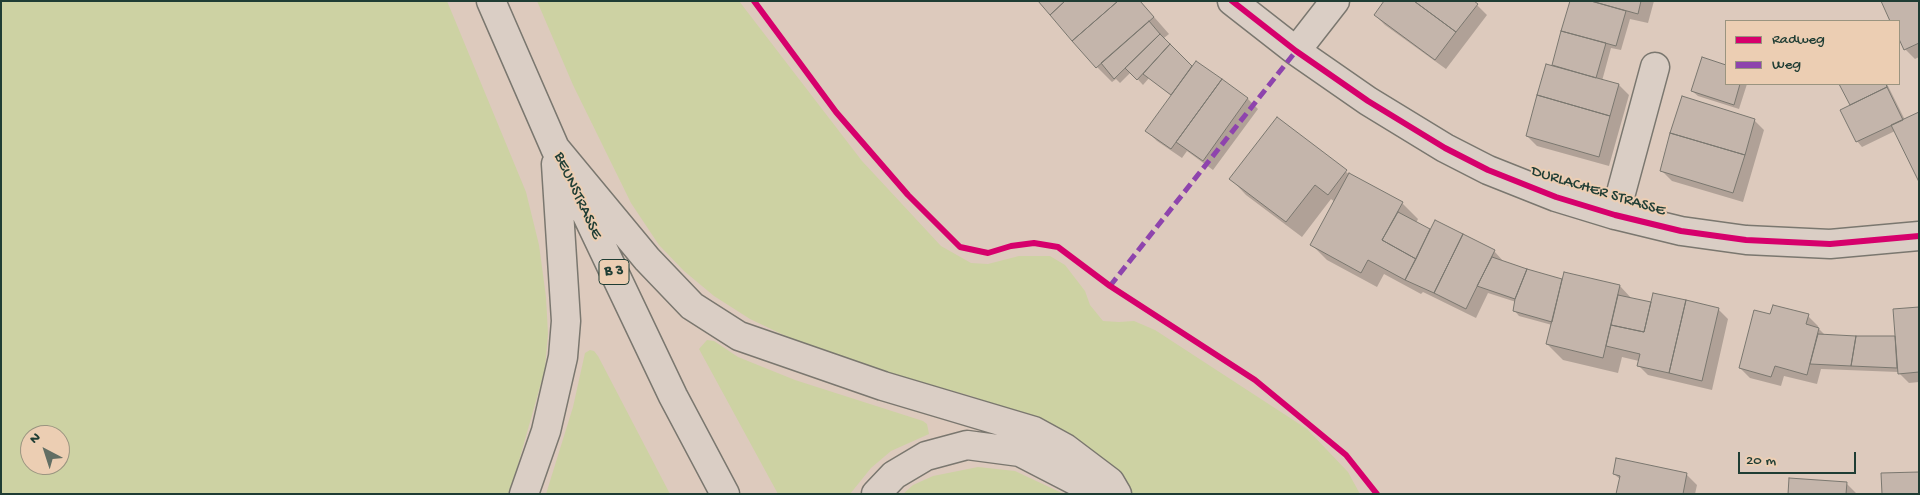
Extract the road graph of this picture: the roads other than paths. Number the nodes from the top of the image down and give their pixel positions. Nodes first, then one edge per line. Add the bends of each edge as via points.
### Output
1 (491, 1) edge
2 (1232, 1) edge
3 (1335, 1) edge
4 (1296, 51) junction
5 (1655, 67) dead end
6 (554, 148) junction
7 (1615, 215) junction
8 (1919, 236) edge
9 (524, 494) edge
10 (725, 494) edge
11 (876, 494) edge
12 (1092, 494) edge
13 (1117, 494) edge

1 - 6 main road, BEUNSTRASSE / B 3
2 - 4 main road, DURLACHER STRASSE
3 - 4 main road
4 - 7 main road, DURLACHER STRASSE via 1368,101 1445,148 1488,170 1556,197
5 - 7 main road, DURLACHER STRASSE
6 - 9 main road via 566,321 563,357 546,431
6 - 10 main road, BEUNSTRASSE / B 3 via 673,396
6 - 13 main road via 647,259 692,306 739,336 883,386 1034,431 1065,448 1110,482
7 - 8 main road, DURLACHER STRASSE via 1681,231 1746,240 1830,244
11 - 12 main road via 894,475 926,456 967,445 1020,452 1082,484

